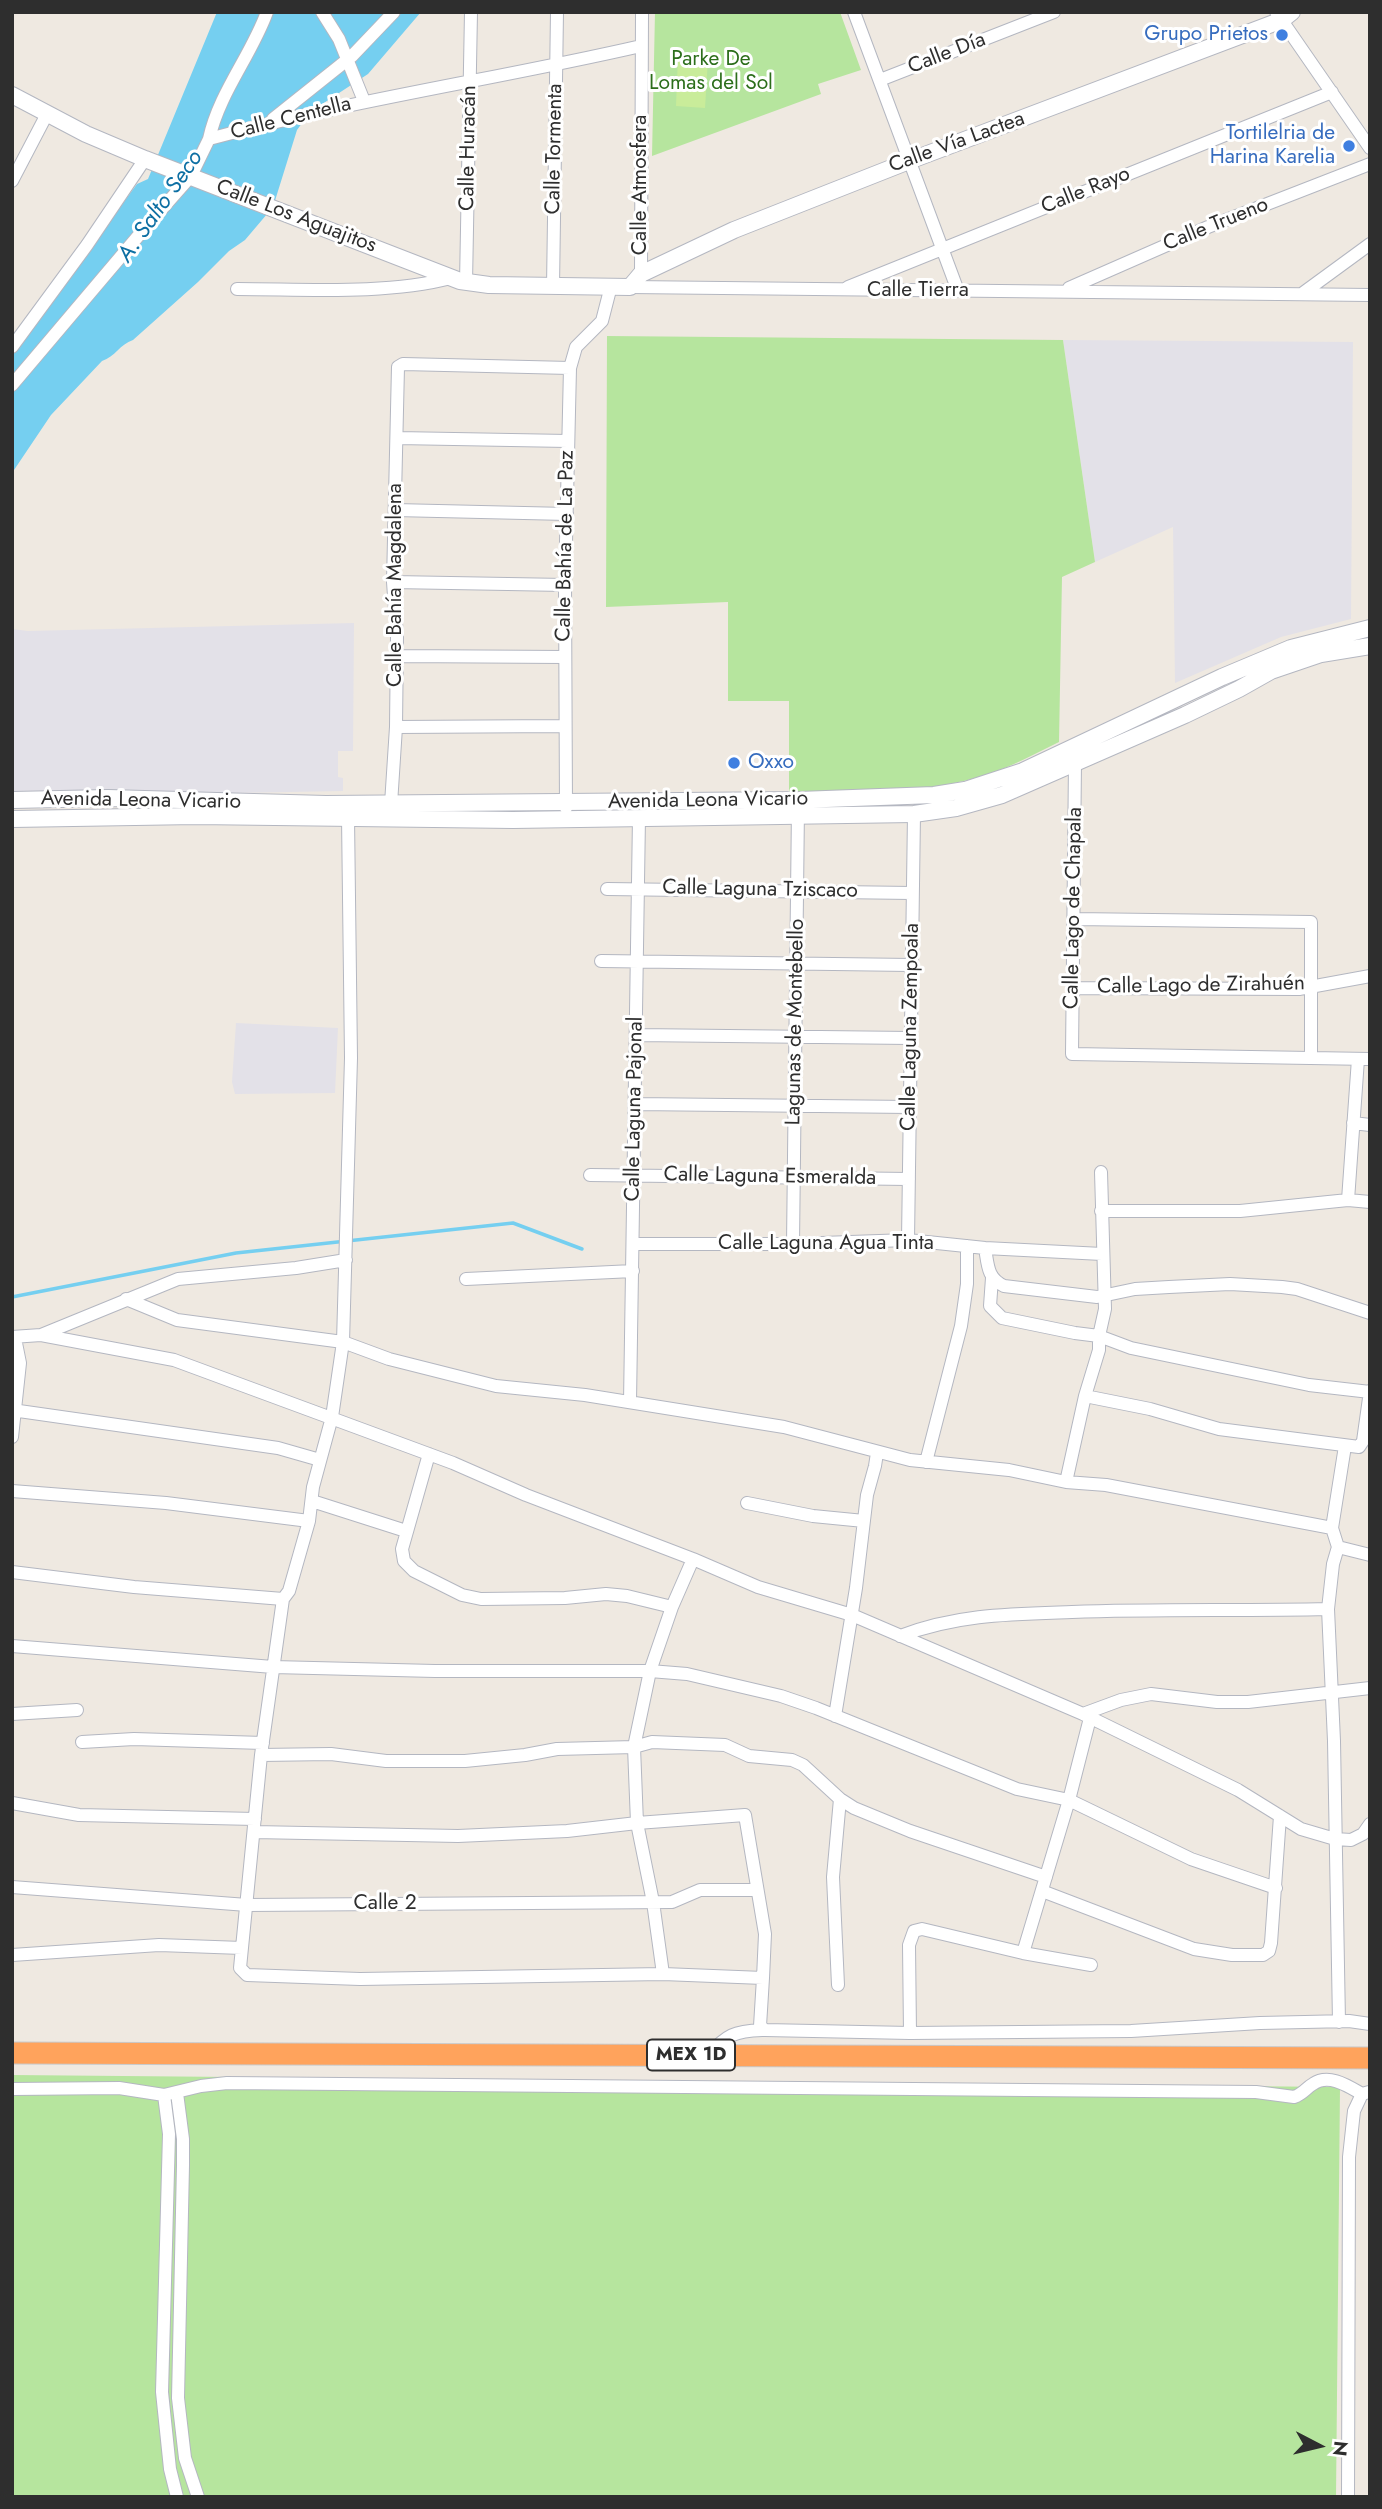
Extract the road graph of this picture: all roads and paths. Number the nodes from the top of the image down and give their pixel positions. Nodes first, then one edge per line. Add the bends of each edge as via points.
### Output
1 (267, 12) edge
2 (322, 12) edge
3 (394, 12) edge
4 (471, 12) edge
5 (557, 12) edge
6 (642, 12) edge
7 (854, 12) edge
8 (1054, 12) edge
9 (1283, 15) edge
10 (641, 46) junction
11 (348, 60) junction
12 (557, 65) junction
13 (880, 80) junction
14 (471, 82) junction
15 (1332, 92) junction
16 (12, 95) edge
17 (364, 101) junction
18 (47, 114) junction
19 (267, 123) junction
20 (209, 139) junction
21 (1370, 148) edge
22 (145, 159) junction
23 (909, 161) junction
24 (1370, 164) edge
25 (191, 176) junction
26 (13, 178) edge
27 (1370, 244) edge
28 (943, 249) junction
29 (641, 274) junction
30 (459, 281) junction
31 (553, 286) junction
32 (611, 286) junction
33 (630, 287) junction
34 (237, 289) dead end
35 (840, 290) junction
36 (958, 291) junction
37 (1063, 291) junction
38 (1303, 293) junction
39 (1370, 295) edge
40 (12, 346) edge
41 (570, 368) junction
42 (12, 385) edge
43 (397, 438) junction
44 (568, 442) junction
45 (395, 510) junction
46 (567, 514) junction
47 (393, 582) junction
48 (565, 585) junction
49 (1370, 628) edge
50 (1370, 646) edge
51 (396, 656) junction
52 (565, 657) junction
53 (564, 726) junction
54 (396, 727) junction
55 (1075, 762) junction
56 (12, 800) edge
57 (566, 803) junction
58 (391, 804) junction
59 (798, 808) junction
60 (914, 814) junction
61 (348, 817) junction
62 (639, 817) junction
63 (12, 819) edge
64 (566, 820) junction
65 (607, 889) dead end
66 (638, 889) junction
67 (797, 890) junction
68 (912, 892) junction
69 (1074, 919) junction
70 (601, 961) dead end
71 (637, 962) junction
72 (796, 964) junction
73 (911, 965) junction
74 (1370, 976) edge
75 (1312, 985) junction
76 (1073, 988) junction
77 (636, 1035) junction
78 (795, 1037) junction
79 (911, 1038) junction
80 (1311, 1058) junction
81 (1364, 1059) edge
82 (635, 1104) junction
83 (794, 1106) junction
84 (910, 1107) junction
85 (1353, 1124) junction
86 (1370, 1125) edge
87 (1101, 1172) dead end
88 (590, 1175) dead end
89 (635, 1176) junction
90 (794, 1177) junction
91 (909, 1179) junction
92 (1348, 1200) junction
93 (1370, 1202) edge
94 (1101, 1212) junction
95 (908, 1240) junction
96 (634, 1244) junction
97 (793, 1244) junction
98 (967, 1246) junction
99 (985, 1248) junction
100 (1102, 1254) junction
101 (346, 1260) junction
102 (633, 1271) junction
103 (992, 1278) junction
104 (466, 1279) dead end
105 (1106, 1296) junction
106 (126, 1299) junction
107 (1370, 1313) edge
108 (41, 1335) junction
109 (1099, 1336) junction
110 (14, 1338) edge
111 (343, 1342) junction
112 (1370, 1392) edge
113 (1085, 1396) junction
114 (630, 1402) junction
115 (14, 1410) edge
116 (332, 1417) junction
117 (12, 1437) edge
118 (1345, 1446) junction
119 (877, 1452) junction
120 (429, 1454) junction
121 (320, 1460) junction
122 (926, 1462) junction
123 (1066, 1482) junction
124 (12, 1491) edge
125 (312, 1501) junction
126 (747, 1503) dead end
127 (309, 1521) junction
128 (864, 1521) junction
129 (1332, 1528) junction
130 (406, 1531) junction
131 (1338, 1547) junction
132 (1370, 1555) edge
133 (693, 1559) junction
134 (12, 1572) edge
135 (282, 1599) junction
136 (672, 1607) junction
137 (1328, 1609) junction
138 (852, 1615) junction
139 (900, 1636) junction
140 (12, 1646) edge
141 (273, 1667) junction
142 (650, 1671) junction
143 (1370, 1688) edge
144 (1332, 1694) junction
145 (77, 1710) dead end
146 (12, 1714) edge
147 (835, 1716) junction
148 (1087, 1716) junction
149 (82, 1742) dead end
150 (634, 1747) junction
151 (262, 1749) junction
152 (840, 1799) junction
153 (1069, 1800) junction
154 (12, 1802) edge
155 (1280, 1816) junction
156 (637, 1823) junction
157 (1370, 1824) edge
158 (255, 1825) junction
159 (1335, 1839) junction
160 (1046, 1877) junction
161 (12, 1887) edge
162 (1276, 1888) junction
163 (757, 1890) junction
164 (1042, 1891) junction
165 (653, 1902) junction
166 (247, 1905) junction
167 (242, 1948) junction
168 (1023, 1953) junction
169 (12, 1955) edge
170 (1091, 1965) dead end
171 (663, 1974) junction
172 (763, 1978) junction
173 (838, 1986) dead end
174 (1339, 2022) junction
175 (1370, 2024) edge
176 (762, 2030) junction
177 (910, 2033) junction
178 (12, 2053) edge
179 (708, 2055) junction
180 (1370, 2059) edge
181 (12, 2089) edge
182 (1366, 2093) edge
183 (170, 2094) junction
184 (177, 2497) edge
185 (198, 2497) edge
186 (1348, 2497) edge

1 - 20 street via 220,105
2 - 11 street
3 - 11 street
4 - 14 street, Calle Huracán
5 - 12 street, Calle Tormenta
6 - 10 street, Calle Atmosfera
7 - 13 street
8 - 13 street, Calle Día
9 - 15 street
9 - 23 street, Calle Vía Lactea
10 - 12 street, Calle Centella
10 - 29 street, Calle Atmosfera
11 - 17 street
11 - 19 street
12 - 14 street, Calle Centella
12 - 31 street, Calle Tormenta
13 - 23 street
14 - 17 street, Calle Centella
14 - 30 street, Calle Huracán
15 - 21 street
15 - 28 street, Calle Rayo
16 - 18 street, Calle Los Aguajitos
17 - 19 street, Calle Centella
18 - 22 street, Calle Los Aguajitos
18 - 26 street
19 - 20 street, Calle Centella
20 - 25 street, Calle Centella
22 - 25 street, Calle Los Aguajitos
22 - 40 street
23 - 28 street
23 - 29 street, Calle Vía Lactea via 734,230
24 - 37 street, Calle Trueno via 1208,227
25 - 30 street, Calle Los Aguajitos
25 - 42 street, Calle Centella
27 - 38 street
28 - 35 street, Calle Rayo
28 - 36 street
29 - 33 street, Calle Vía Lactea
30 - 31 street, Calle Tierra
30 - 34 street via 396,288
31 - 32 street, Calle Tierra
32 - 33 street, Calle Tierra
32 - 41 street, Calle Bahía de La Paz via 602,321 576,347
33 - 35 street, Calle Tierra
35 - 36 street, Calle Tierra
36 - 37 street, Calle Tierra
37 - 38 street, Calle Tierra
38 - 39 street, Calle Tierra
41 - 43 street, Calle Bahía Magdalena via 402,364 398,367
41 - 44 street, Calle Bahía de La Paz
43 - 44 street
43 - 45 street, Calle Bahía Magdalena
44 - 46 street, Calle Bahía de La Paz
45 - 46 street
45 - 47 street, Calle Bahía Magdalena
46 - 48 street, Calle Bahía de La Paz
47 - 48 street
47 - 51 street, Calle Bahía Magdalena
48 - 52 street, Calle Bahía de La Paz
49 - 59 street, Avenida Leona Vicario via 1291,648 1023,771 965,790
50 - 55 street, Avenida Leona Vicario via 1321,654 1270,671 1185,715
51 - 52 street
51 - 54 street, Calle Bahía Magdalena
52 - 53 street, Calle Bahía de La Paz
53 - 54 street
53 - 57 street, Calle Bahía de La Paz
54 - 58 street, Calle Bahía Magdalena
55 - 60 street, Avenida Leona Vicario via 982,801
55 - 69 street, Calle Lago de Chapala
56 - 58 street, Avenida Leona Vicario
57 - 58 street, Avenida Leona Vicario
57 - 59 street, Avenida Leona Vicario
57 - 64 street, Calle Bahía de La Paz
59 - 60 street, Avenida Leona Vicario
59 - 62 street, Avenida Leona Vicario
59 - 67 street, Lagunas de Montebello
60 - 68 street, Calle Laguna Zempoala
61 - 63 street, Avenida Leona Vicario
61 - 64 street, Avenida Leona Vicario
61 - 101 street via 352,1017
62 - 64 street, Avenida Leona Vicario
62 - 66 street, Calle Laguna Pajonal
65 - 66 street, Calle Laguna Tziscaco
66 - 67 street, Calle Laguna Tziscaco
66 - 71 street, Calle Laguna Pajonal
67 - 68 street, Calle Laguna Tziscaco
67 - 72 street, Lagunas de Montebello
68 - 73 street, Calle Laguna Zempoala
69 - 75 street via 1311,922
69 - 76 street, Calle Lago de Chapala
70 - 71 street
71 - 72 street
71 - 77 street, Calle Laguna Pajonal
72 - 73 street
72 - 78 street, Lagunas de Montebello
73 - 79 street, Calle Laguna Zempoala
74 - 75 street, Calle Lago de Zirahuén
75 - 76 street, Calle Lago de Zirahuén via 1299,989
75 - 80 street
76 - 80 street, Calle Lago de Chapala via 1072,1054
77 - 78 street
77 - 82 street, Calle Laguna Pajonal
78 - 79 street
78 - 83 street, Lagunas de Montebello
79 - 84 street, Calle Laguna Zempoala
80 - 81 street
81 - 85 street
82 - 83 street
82 - 89 street, Calle Laguna Pajonal
83 - 84 street
83 - 90 street, Lagunas de Montebello
84 - 91 street, Calle Laguna Zempoala
85 - 86 street
85 - 92 street
87 - 94 street
88 - 89 street, Calle Laguna Esmeralda
89 - 90 street, Calle Laguna Esmeralda
89 - 96 street, Calle Laguna Pajonal
90 - 91 street, Calle Laguna Esmeralda
90 - 97 street, Lagunas de Montebello
91 - 95 street, Calle Laguna Zempoala
92 - 93 street
92 - 94 street via 1240,1211
94 - 100 street
95 - 97 street, Calle Laguna Agua Tinta
95 - 98 street, Calle Laguna Agua Tinta
96 - 97 street, Calle Laguna Agua Tinta
96 - 102 street, Calle Laguna Pajonal
98 - 99 street, Calle Laguna Agua Tinta
98 - 122 street via 961,1326
99 - 100 street, Calle Laguna Agua Tinta
99 - 103 street
100 - 105 street
101 - 106 street via 178,1279
101 - 111 street
102 - 104 street
102 - 114 street, Calle Laguna Pajonal
103 - 105 street via 1004,1286
103 - 109 street via 990,1306 1002,1318
105 - 107 street via 1168,1287 1282,1287
105 - 109 street
106 - 108 street
106 - 111 street via 177,1320
108 - 110 street
108 - 116 street via 174,1360
109 - 112 street via 1131,1348 1254,1374
109 - 113 street
110 - 115 street via 20,1363
111 - 114 street via 389,1359 496,1386
111 - 116 street
112 - 118 street via 1362,1446
113 - 118 street via 1219,1429
113 - 123 street
114 - 119 street via 784,1427
115 - 117 street
115 - 121 street via 278,1448
116 - 120 street
116 - 121 street
118 - 129 street
119 - 122 street
119 - 128 street
120 - 130 street
120 - 133 street
121 - 125 street
122 - 123 street via 1009,1470
123 - 129 street via 1106,1485
124 - 127 street via 166,1503
125 - 127 street
125 - 130 street
126 - 128 street
127 - 135 street via 289,1591
128 - 138 street
129 - 131 street
130 - 136 street via 404,1561 414,1571 462,1595 481,1599 606,1594
131 - 132 street
131 - 137 street
133 - 136 street
133 - 138 street via 758,1587
134 - 135 street
135 - 141 street
136 - 142 street
137 - 139 street via 983,1615
137 - 144 street
138 - 139 street
138 - 147 street
139 - 148 street
140 - 141 street
141 - 142 street
141 - 151 street
142 - 147 street via 744,1687
142 - 150 street
143 - 144 street
144 - 148 street via 1217,1702 1151,1694 1121,1700
144 - 159 street
145 - 146 street
147 - 153 street via 1017,1789
148 - 153 street
148 - 155 street via 1238,1790
149 - 151 street via 134,1739
150 - 151 street via 557,1749 465,1761 386,1761
150 - 152 street via 652,1742 725,1745 749,1756 792,1760
150 - 156 street
151 - 158 street
152 - 160 street via 910,1830
152 - 173 street via 833,1877
153 - 160 street
153 - 162 street via 1191,1859
154 - 158 street via 79,1815
155 - 159 street via 1301,1829
155 - 162 street
156 - 158 street via 458,1836
156 - 163 street via 745,1815
156 - 165 street
157 - 159 street via 1351,1840
158 - 166 street
159 - 174 street
160 - 164 street
161 - 166 street, Calle 2
162 - 164 street via 1269,1951 1263,1955 1194,1949
163 - 165 street, Calle 2 via 700,1890 682,1899
163 - 172 street via 765,1934
164 - 168 street
165 - 166 street, Calle 2
165 - 171 street
166 - 167 street
167 - 169 street via 159,1945
167 - 171 street via 240,1968 247,1975 360,1979
168 - 170 street
168 - 177 street via 922,1929 914,1931 909,1945
171 - 172 street
172 - 176 street
174 - 175 street
174 - 177 street via 1131,2031
176 - 177 street
176 - 179 street via 730,2035
178 - 179 highway, MEX 1D
179 - 180 highway, MEX 1D
181 - 183 street via 119,2088
182 - 183 street via 1325,2080 1299,2096 227,2083
182 - 186 street via 1354,2111 1349,2157
183 - 184 street via 162,2392
183 - 185 street via 183,2139 178,2398 185,2458

